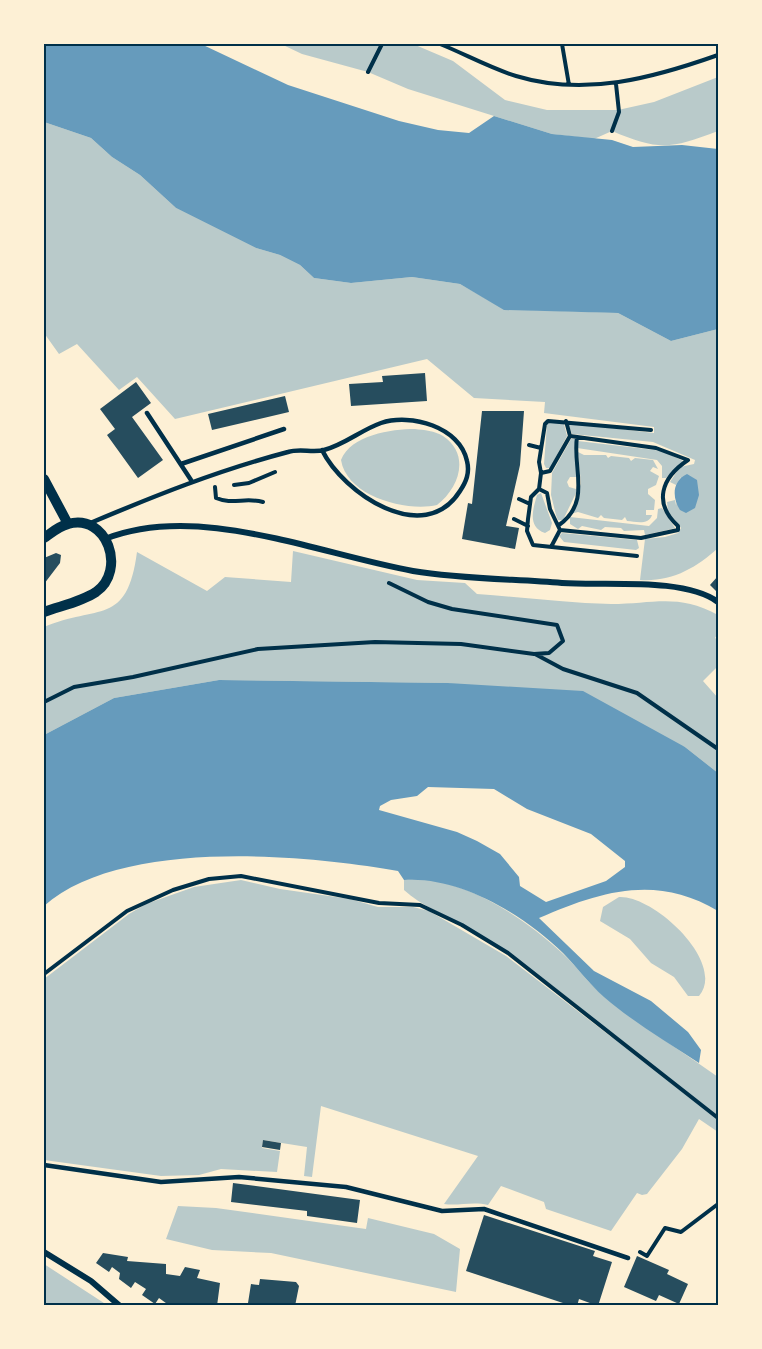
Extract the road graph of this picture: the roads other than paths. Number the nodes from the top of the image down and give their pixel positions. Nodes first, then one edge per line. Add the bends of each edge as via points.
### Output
1 (147, 413) dead end
2 (284, 429) dead end
3 (322, 450) junction
4 (181, 464) junction
5 (44, 478) edge
6 (191, 480) junction
7 (68, 524) junction
8 (85, 525) junction
9 (44, 538) edge
10 (105, 539) junction
11 (718, 602) edge
12 (44, 612) edge
13 (44, 1165) edge
14 (44, 1252) edge
15 (628, 1258) road end
16 (120, 1305) edge

1 - 4 lane
2 - 4 lane
3 - 3 lane via 330,467 361,495 411,515 446,508 466,482 467,459 459,444 448,433 416,422 380,423
3 - 6 lane via 289,451
4 - 6 lane
5 - 7 street
6 - 8 lane
7 - 8 street
7 - 9 street
8 - 10 street
10 - 11 street via 130,529 220,527 416,572 574,584 683,587
10 - 12 street via 112,565 104,584 85,597
13 - 15 lane via 161,1182 239,1177 346,1187 442,1210 484,1209
14 - 16 street via 91,1281

